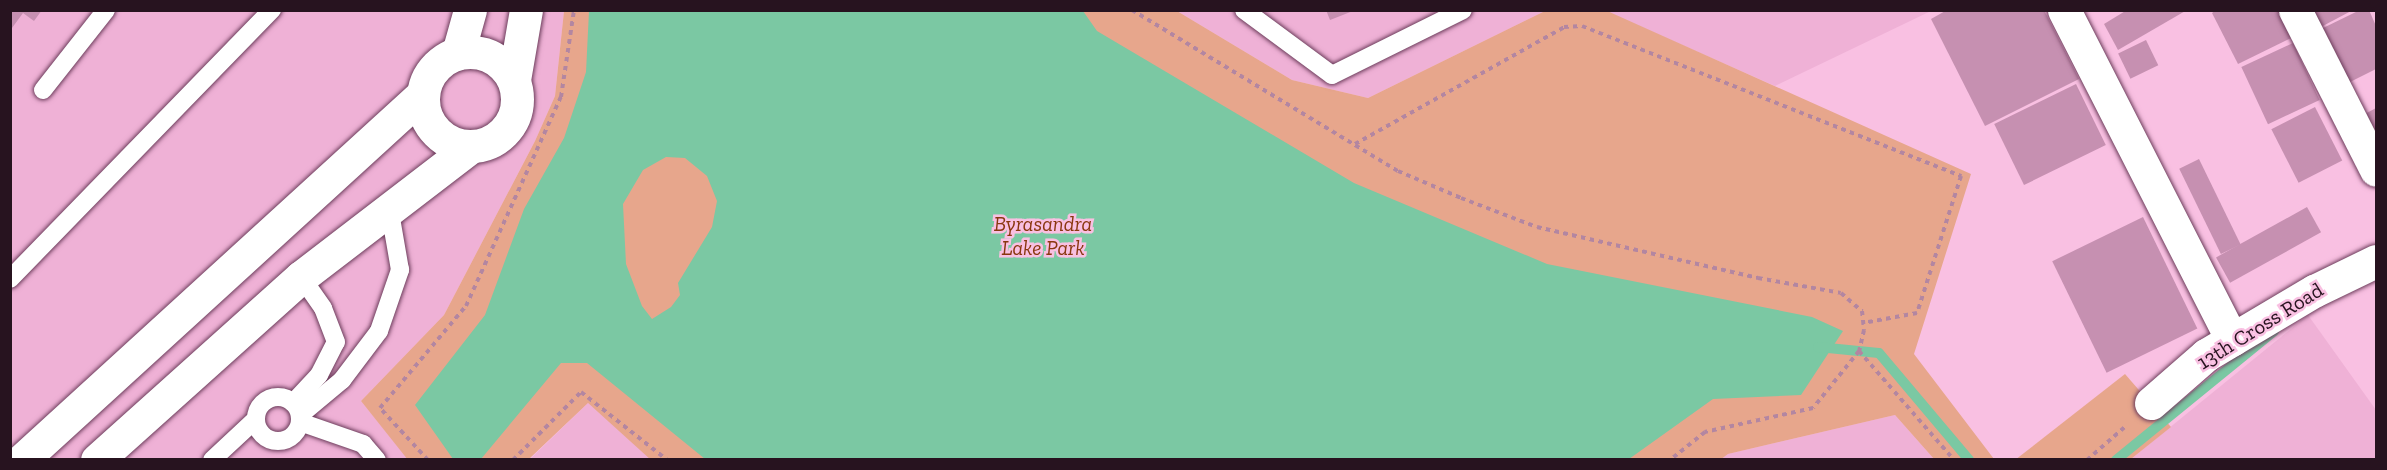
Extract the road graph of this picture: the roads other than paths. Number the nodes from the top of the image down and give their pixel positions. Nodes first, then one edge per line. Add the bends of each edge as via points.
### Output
1 (106, 10) edge
2 (272, 10) edge
3 (470, 10) edge
4 (526, 10) edge
5 (1244, 10) edge
6 (1463, 10) edge
7 (2064, 10) edge
8 (2295, 10) edge
9 (458, 53) junction
10 (514, 80) junction
11 (43, 90) dead end
12 (423, 94) junction
13 (472, 146) junction
14 (2376, 170) edge
15 (389, 206) junction
16 (2376, 261) edge
17 (11, 276) edge
18 (301, 277) junction
19 (2232, 340) junction
20 (2151, 403) road end
21 (298, 413) junction
22 (256, 419) junction
23 (22, 459) edge
24 (97, 459) edge
25 (212, 459) edge
26 (377, 459) edge

1 - 11 lane
2 - 17 lane
3 - 9 street
4 - 10 street
5 - 6 lane via 1332,75
7 - 19 street
8 - 14 street
9 - 10 street via 490,56
9 - 12 street via 434,68
10 - 13 street via 516,110 510,124 500,135
12 - 13 street via 430,125 441,136
12 - 23 street
13 - 15 street
15 - 18 street
15 - 21 lane via 400,270 379,331 342,380
16 - 19 street, 13th Cross Road via 2314,291
18 - 21 lane via 323,308 336,342
18 - 24 street
19 - 20 street, 13th Cross Road via 2206,355
21 - 22 lane via 273,398 261,406
21 - 22 lane via 294,435 273,441 261,433
21 - 26 lane via 363,444
22 - 25 lane

